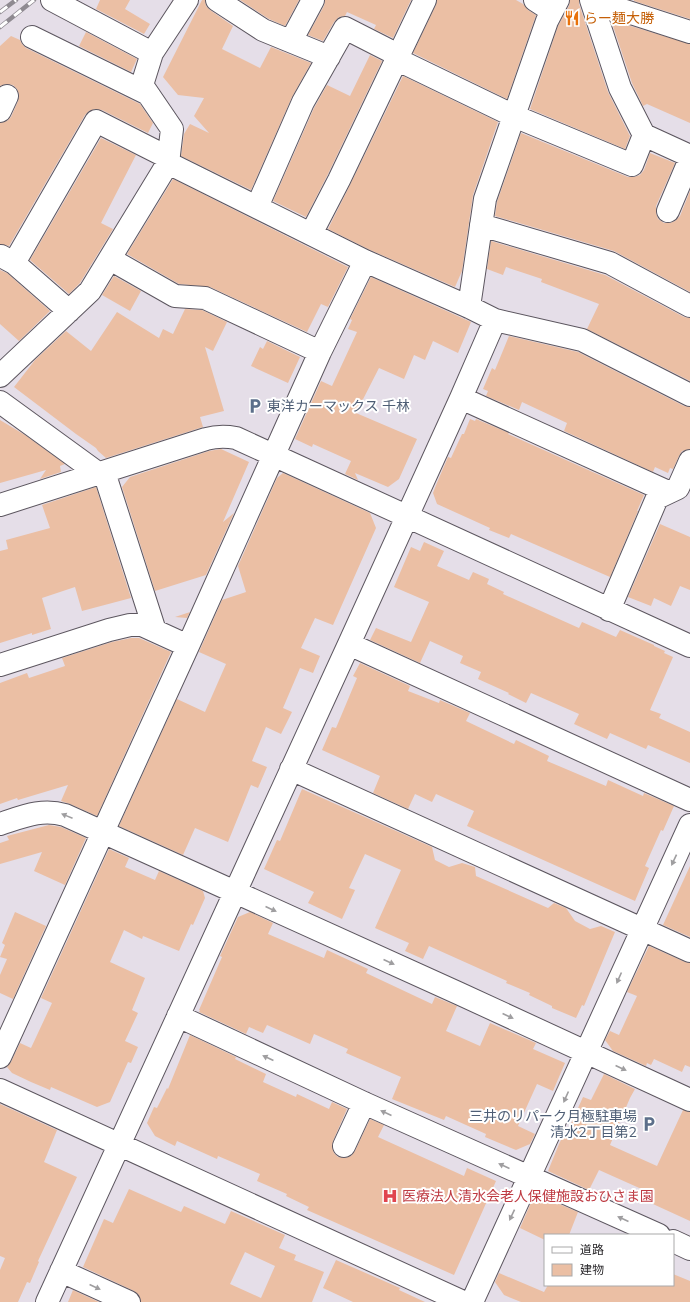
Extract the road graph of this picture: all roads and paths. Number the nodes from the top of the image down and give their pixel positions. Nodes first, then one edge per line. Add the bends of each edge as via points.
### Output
1 (52, 0) edge
2 (187, 0) edge
3 (217, 0) edge
4 (313, 0) edge
5 (424, 0) edge
6 (592, 1) edge
7 (549, 4) edge
8 (624, 5) edge
9 (690, 32) edge
10 (32, 37) dead end
11 (290, 41) junction
12 (152, 53) junction
13 (329, 57) junction
14 (397, 57) junction
15 (148, 94) junction
16 (514, 116) junction
17 (644, 135) junction
18 (690, 156) edge
19 (690, 159) edge
20 (168, 160) junction
21 (257, 207) junction
22 (668, 211) dead end
23 (481, 225) junction
24 (311, 234) junction
25 (7, 259) edge
26 (110, 259) junction
27 (364, 261) junction
28 (690, 306) edge
29 (469, 307) junction
30 (69, 311) junction
31 (495, 320) junction
32 (320, 352) junction
33 (0, 376) edge
34 (690, 395) edge
35 (461, 398) junction
36 (0, 402) edge
37 (273, 456) junction
38 (102, 473) junction
39 (683, 479) edge
40 (0, 505) edge
41 (407, 517) junction
42 (609, 610) junction
43 (155, 631) junction
44 (349, 644) junction
45 (188, 646) junction
46 (690, 646) edge
47 (0, 665) edge
48 (292, 769) junction
49 (690, 800) edge
50 (0, 824) edge
51 (690, 825) edge
52 (103, 833) junction
53 (235, 893) junction
54 (642, 929) junction
55 (690, 951) edge
56 (178, 1016) junction
57 (586, 1052) junction
58 (0, 1057) edge
59 (0, 1090) edge
60 (690, 1100) edge
61 (364, 1103) junction
62 (119, 1143) junction
63 (344, 1146) dead end
64 (529, 1178) junction
65 (657, 1234) edge
66 (674, 1241) edge
67 (690, 1249) edge
68 (61, 1271) junction
69 (47, 1302) edge
70 (129, 1302) edge
71 (463, 1302) edge
72 (472, 1302) edge

1 - 12 street
2 - 12 street
3 - 11 street via 263,30
4 - 11 street
5 - 14 street
6 - 8 street
6 - 17 street via 620,88
7 - 16 street via 547,21
8 - 9 street
10 - 15 street
11 - 13 street
12 - 15 street via 142,85
13 - 14 street via 345,28
13 - 21 street via 303,102
14 - 16 street
14 - 24 street
15 - 20 street via 172,130
16 - 17 street via 632,164
16 - 23 street via 485,199
17 - 18 street
19 - 22 street
20 - 21 street
20 - 25 street via 96,121
20 - 26 street
21 - 24 street
23 - 28 street via 610,262
23 - 29 street
24 - 27 street
25 - 30 street
26 - 30 street via 90,291
26 - 32 street via 175,296 205,298
27 - 29 street
27 - 32 street
29 - 31 street
30 - 33 street
31 - 34 street via 582,340
31 - 35 street
32 - 37 street
35 - 39 street
35 - 41 street
36 - 38 street
37 - 38 street via 236,438 217,436
37 - 41 street
37 - 45 street
38 - 40 street
38 - 43 street
39 - 42 street via 657,498
41 - 42 street
41 - 44 street
42 - 46 street
43 - 45 street
43 - 47 street via 142,625 130,625
44 - 48 street
44 - 49 street
45 - 52 street
48 - 53 street
48 - 54 street
52 -> 50 street via 54,812 30,814
51 -> 54 street
52 - 53 street
52 - 58 street
53 - 56 street
53 -> 57 street
54 - 55 street
54 -> 57 street
61 -> 56 street
56 - 62 street
57 -> 60 street
57 -> 64 street
59 - 62 street
61 - 63 street
64 -> 61 street
62 - 68 street
62 - 71 street
65 -> 64 street
64 -> 72 street
66 - 67 street
68 - 69 street
68 -> 70 street

